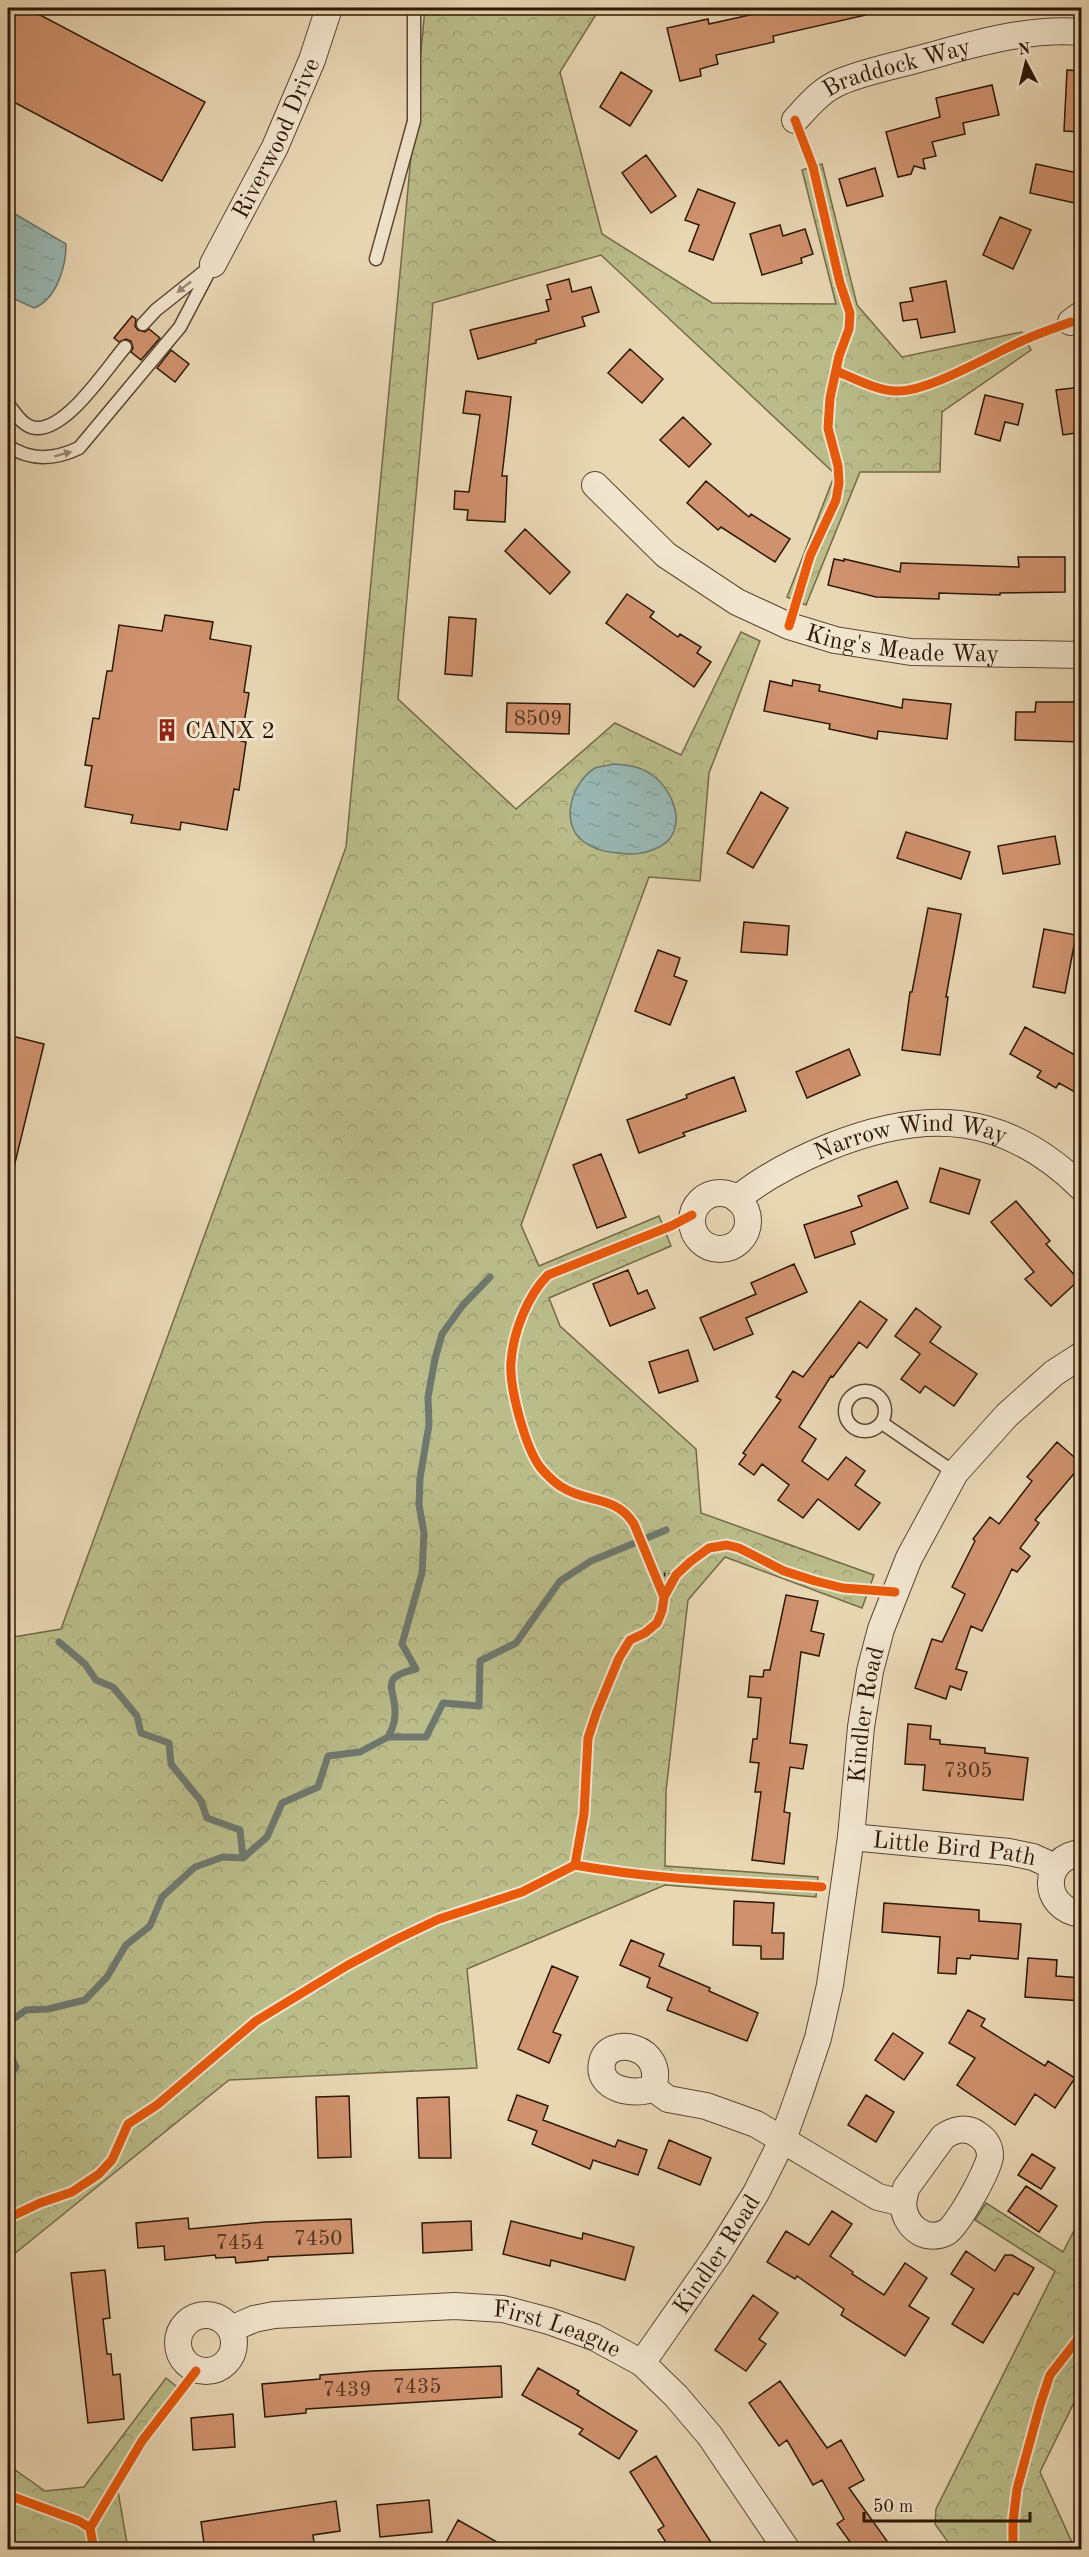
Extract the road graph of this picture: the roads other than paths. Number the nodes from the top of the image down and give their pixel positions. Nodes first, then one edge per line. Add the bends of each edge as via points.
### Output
1 (329, 8) edge
2 (414, 8) edge
3 (1082, 32) edge
4 (795, 120) dead end
5 (376, 259) dead end
6 (213, 264) junction
7 (143, 324) dead end
8 (125, 347) dead end
9 (8, 404) edge
10 (8, 446) edge
11 (595, 485) dead end
12 (1082, 655) edge
13 (1082, 1188) edge
14 (737, 1199) junction
15 (1082, 1355) edge
16 (882, 1423) dead end
17 (955, 1473) junction
18 (850, 1837) junction
19 (1082, 1853) edge
20 (1055, 1866) junction
21 (1082, 1914) edge
22 (653, 2088) dead end
23 (783, 2139) junction
24 (903, 2203) dead end
25 (231, 2329) junction
26 (642, 2363) junction
27 (787, 2550) edge

1 - 6 street, Riverwood Drive via 275,147
2 - 5 lane via 414,121
3 - 4 street, Braddock Way via 993,39 872,71 840,82 817,96
6 -> 7 lane
10 -> 6 lane via 21,454 42,458 65,455 79,448 180,327
8 - 9 lane via 73,410 50,425 35,428 23,423
11 - 12 street, King's Meade Way via 666,555 737,602 789,626 835,640 911,652
13 - 14 street, Narrow Wind Way via 1061,1167 1004,1134 964,1123 924,1123 877,1131 794,1162 760,1180
14 - 14 street via 712,1194 696,1205 692,1228 705,1246 718,1250 732,1248 747,1232 746,1209
15 - 17 street, Kindler Road via 1054,1373 1007,1415
16 - 17 lane
17 - 18 street, Kindler Road via 909,1558 881,1629 861,1727
18 - 20 street, Little Bird Path via 1009,1852
18 - 23 street, Kindler Road via 823,2017
19 - 20 street, Little Bird Path
20 - 21 street, Little Bird Path via 1050,1881 1052,1893 1071,1913
22 - 23 street via 668,2099 747,2120
23 - 24 street via 878,2197
23 - 26 street, Kindler Road via 724,2244
25 - 25 street via 235,2347 223,2367 211,2372 196,2371 179,2354 177,2339 182,2327 193,2317 209,2315 223,2320
25 - 26 street, First League via 274,2314 455,2306 504,2309 594,2337
26 - 27 street, First League via 710,2436

